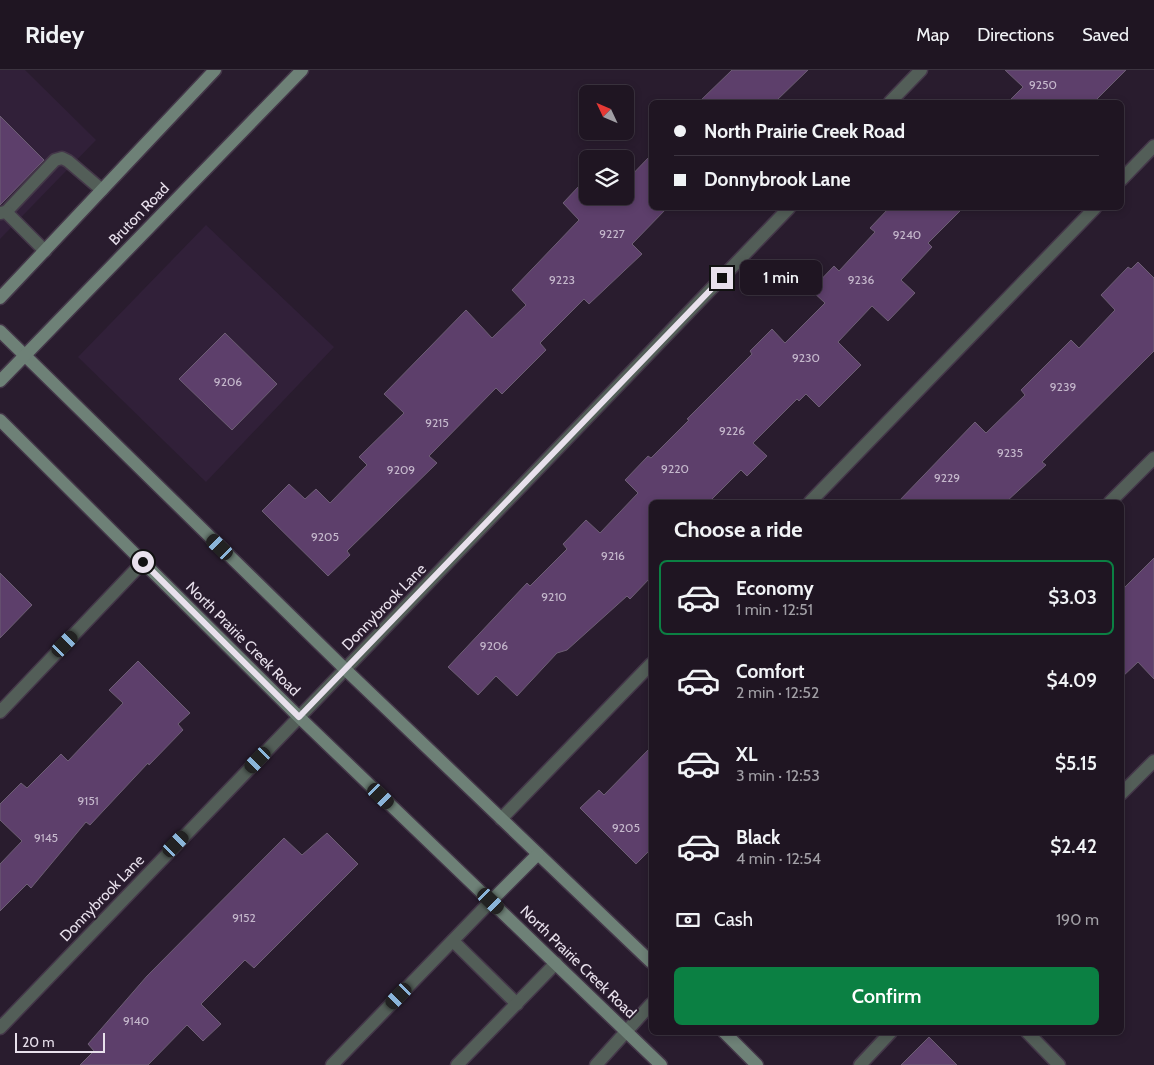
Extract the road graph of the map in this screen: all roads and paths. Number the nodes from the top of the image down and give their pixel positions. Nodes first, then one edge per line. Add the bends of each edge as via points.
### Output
1 (215, 70) edge
2 (302, 70) edge
3 (921, 70) edge
4 (892, 100) edge
5 (1154, 146) edge
6 (1124, 177) edge
7 (102, 190) junction
8 (787, 210) edge
9 (1093, 210) edge
10 (3, 213) edge
11 (44, 250) junction
12 (0, 298) edge
13 (0, 331) edge
14 (24, 355) junction
15 (0, 381) edge
16 (0, 420) edge
17 (1154, 458) edge
18 (812, 500) edge
19 (1112, 500) edge
20 (143, 562) junction
21 (649, 666) edge
22 (346, 670) junction
23 (0, 712) edge
24 (299, 717) junction
25 (1154, 760) edge
26 (1124, 791) edge
27 (501, 819) junction
28 (538, 854) junction
29 (491, 901) junction
30 (453, 941) junction
31 (649, 960) edge
32 (556, 963) junction
33 (517, 1004) junction
34 (649, 1006) edge
35 (0, 1028) edge
36 (628, 1032) junction
37 (727, 1035) edge
38 (888, 1035) edge
39 (1030, 1035) edge
40 (332, 1065) edge
41 (457, 1065) edge
42 (596, 1065) edge
43 (661, 1065) edge
44 (757, 1065) edge
45 (860, 1065) edge
46 (1059, 1065) edge

1 - 7 main road
2 - 14 main road, Bruton Road
3 - 4 street
5 - 6 street
7 - 10 street via 62,158 55,160
7 - 11 main road
8 - 22 street, Donnybrook Lane
9 - 18 street
10 - 11 street
11 - 12 main road
13 - 14 main road
14 - 15 main road, Bruton Road
14 - 22 main road
16 - 20 main road, North Prairie Creek Road
17 - 19 street
20 - 23 street
20 - 24 main road, North Prairie Creek Road
21 - 27 street
22 - 24 street, Donnybrook Lane
22 - 27 main road
24 - 29 main road, North Prairie Creek Road
24 - 35 street, Donnybrook Lane
25 - 26 street
27 - 28 main road
28 - 29 main road
28 - 31 main road
29 - 30 street
29 - 32 main road, North Prairie Creek Road
30 - 33 street
30 - 40 street
32 - 33 street
32 - 36 main road, North Prairie Creek Road
33 - 41 street
34 - 36 street
36 - 42 street
36 - 43 main road, North Prairie Creek Road
37 - 44 main road
38 - 45 street
39 - 46 street

